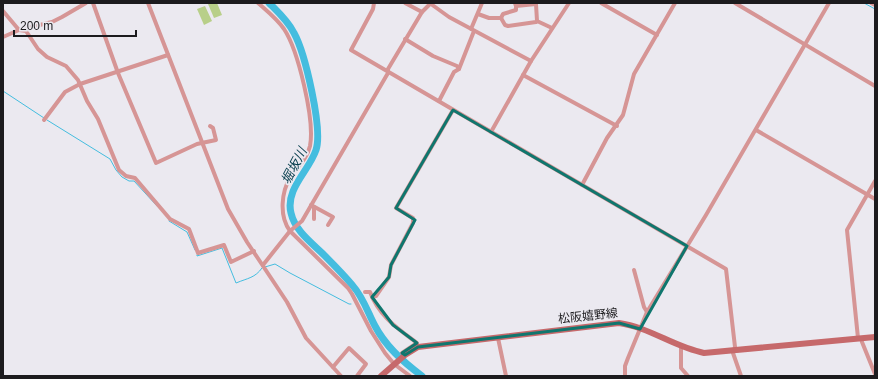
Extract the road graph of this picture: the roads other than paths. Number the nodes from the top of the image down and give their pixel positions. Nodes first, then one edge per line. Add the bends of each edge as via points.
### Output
1 (86, 3) edge
2 (93, 3) edge
3 (148, 3) edge
4 (258, 3) edge
5 (374, 3) edge
6 (405, 3) edge
7 (482, 3) edge
8 (569, 3) edge
9 (601, 3) edge
10 (675, 3) edge
11 (735, 3) edge
12 (829, 3) edge
13 (871, 3) edge
14 (431, 4) edge
15 (515, 4) edge
16 (875, 5) edge
17 (3, 11) edge
18 (422, 12) junction
19 (478, 14) junction
20 (502, 18) junction
21 (537, 21) junction
22 (552, 28) junction
23 (19, 30) junction
24 (472, 30) junction
25 (657, 35) junction
26 (3, 37) edge
27 (405, 39) junction
28 (805, 44) junction
29 (168, 55) junction
30 (531, 61) junction
31 (459, 69) junction
32 (118, 73) junction
33 (388, 73) junction
34 (523, 75) junction
35 (80, 84) junction
36 (875, 86) edge
37 (439, 101) junction
38 (453, 110) junction
39 (46, 118) dead end
40 (210, 126) dead end
41 (617, 126) junction
42 (756, 130) junction
43 (491, 132) junction
44 (202, 143) junction
45 (875, 181) edge
46 (582, 185) junction
47 (867, 195) junction
48 (875, 199) edge
49 (312, 206) junction
50 (314, 219) dead end
51 (328, 225) dead end
52 (291, 230) junction
53 (687, 246) junction
54 (254, 251) junction
55 (264, 267) junction
56 (634, 270) dead end
57 (365, 292) dead end
58 (372, 297) junction
59 (647, 312) junction
60 (640, 328) junction
61 (875, 337) edge
62 (498, 338) junction
63 (860, 338) junction
64 (681, 346) junction
65 (734, 350) junction
66 (406, 355) junction
67 (394, 364) junction
68 (333, 367) junction
69 (875, 374) edge
70 (341, 376) edge
71 (357, 376) edge
72 (381, 376) edge
73 (410, 376) edge
74 (506, 376) edge
75 (625, 376) edge
76 (688, 376) edge
77 (741, 376) edge
78 (872, 376) edge

1 - 23 street via 52,22
2 - 32 street
3 - 29 street
4 - 52 street via 281,25 293,46 309,113 311,134 308,153 288,181 284,198 284,219
5 - 33 street via 351,50
6 - 18 street
7 - 19 street
8 - 22 street
9 - 25 street
10 - 25 street
11 - 28 street
12 - 28 street
13 - 16 street
14 - 18 street
14 - 24 street
15 - 20 street via 516,10 503,14
15 - 21 street via 536,4
17 - 23 street
18 - 27 street
19 - 20 street via 489,18
19 - 24 street
20 - 21 street via 508,26
21 - 22 street
22 - 30 street
23 - 26 street
23 - 35 street via 26,31 47,57 66,66
24 - 30 street
24 - 31 street
25 - 41 street via 634,74 623,115
27 - 31 street
27 - 33 street
28 - 36 street
28 - 42 street
29 - 32 street
29 - 44 street
30 - 34 street
31 - 37 street via 454,72
32 - 35 street
32 - 44 street via 156,163
33 - 37 street
33 - 49 street
34 - 41 street
34 - 43 street
35 - 39 street via 65,92
35 - 54 street via 119,170 126,176 135,178 170,219 188,229 198,253 224,245 231,262
37 - 38 street
38 - 43 street
38 - 58 street via 396,208 413,218 413,223 392,265 389,277 376,296
40 - 44 street via 216,140
41 - 46 street via 607,138
42 - 47 street
42 - 53 street
43 - 46 street
44 - 54 street via 228,209
45 - 47 street
46 - 53 street
47 - 48 street
47 - 63 street via 847,232
49 - 50 street
49 - 51 street via 333,217
49 - 52 street via 302,221
52 - 55 street
52 - 67 street via 348,288 371,331
53 - 59 street
53 - 65 street via 726,269
54 - 55 street
55 - 68 street via 306,338
56 - 59 street
57 - 58 street via 370,292
58 - 66 street via 393,325 417,343 402,353
59 - 60 street
60 - 62 main road, 松阪嬉野線 via 619,323
60 - 64 main road, 松阪嬉野線
60 - 75 street via 627,362
61 - 63 main road, 松阪嬉野線
62 - 66 main road, 松阪嬉野線 via 418,347
62 - 74 street
63 - 65 main road, 松阪嬉野線
63 - 69 street
64 - 65 main road, 松阪嬉野線 via 704,353
64 - 76 street via 681,368
65 - 77 street
66 - 67 main road, 松阪嬉野線
67 - 72 main road, 松阪嬉野線
67 - 73 street
68 - 70 street
68 - 71 street via 349,348 366,364
69 - 78 street

